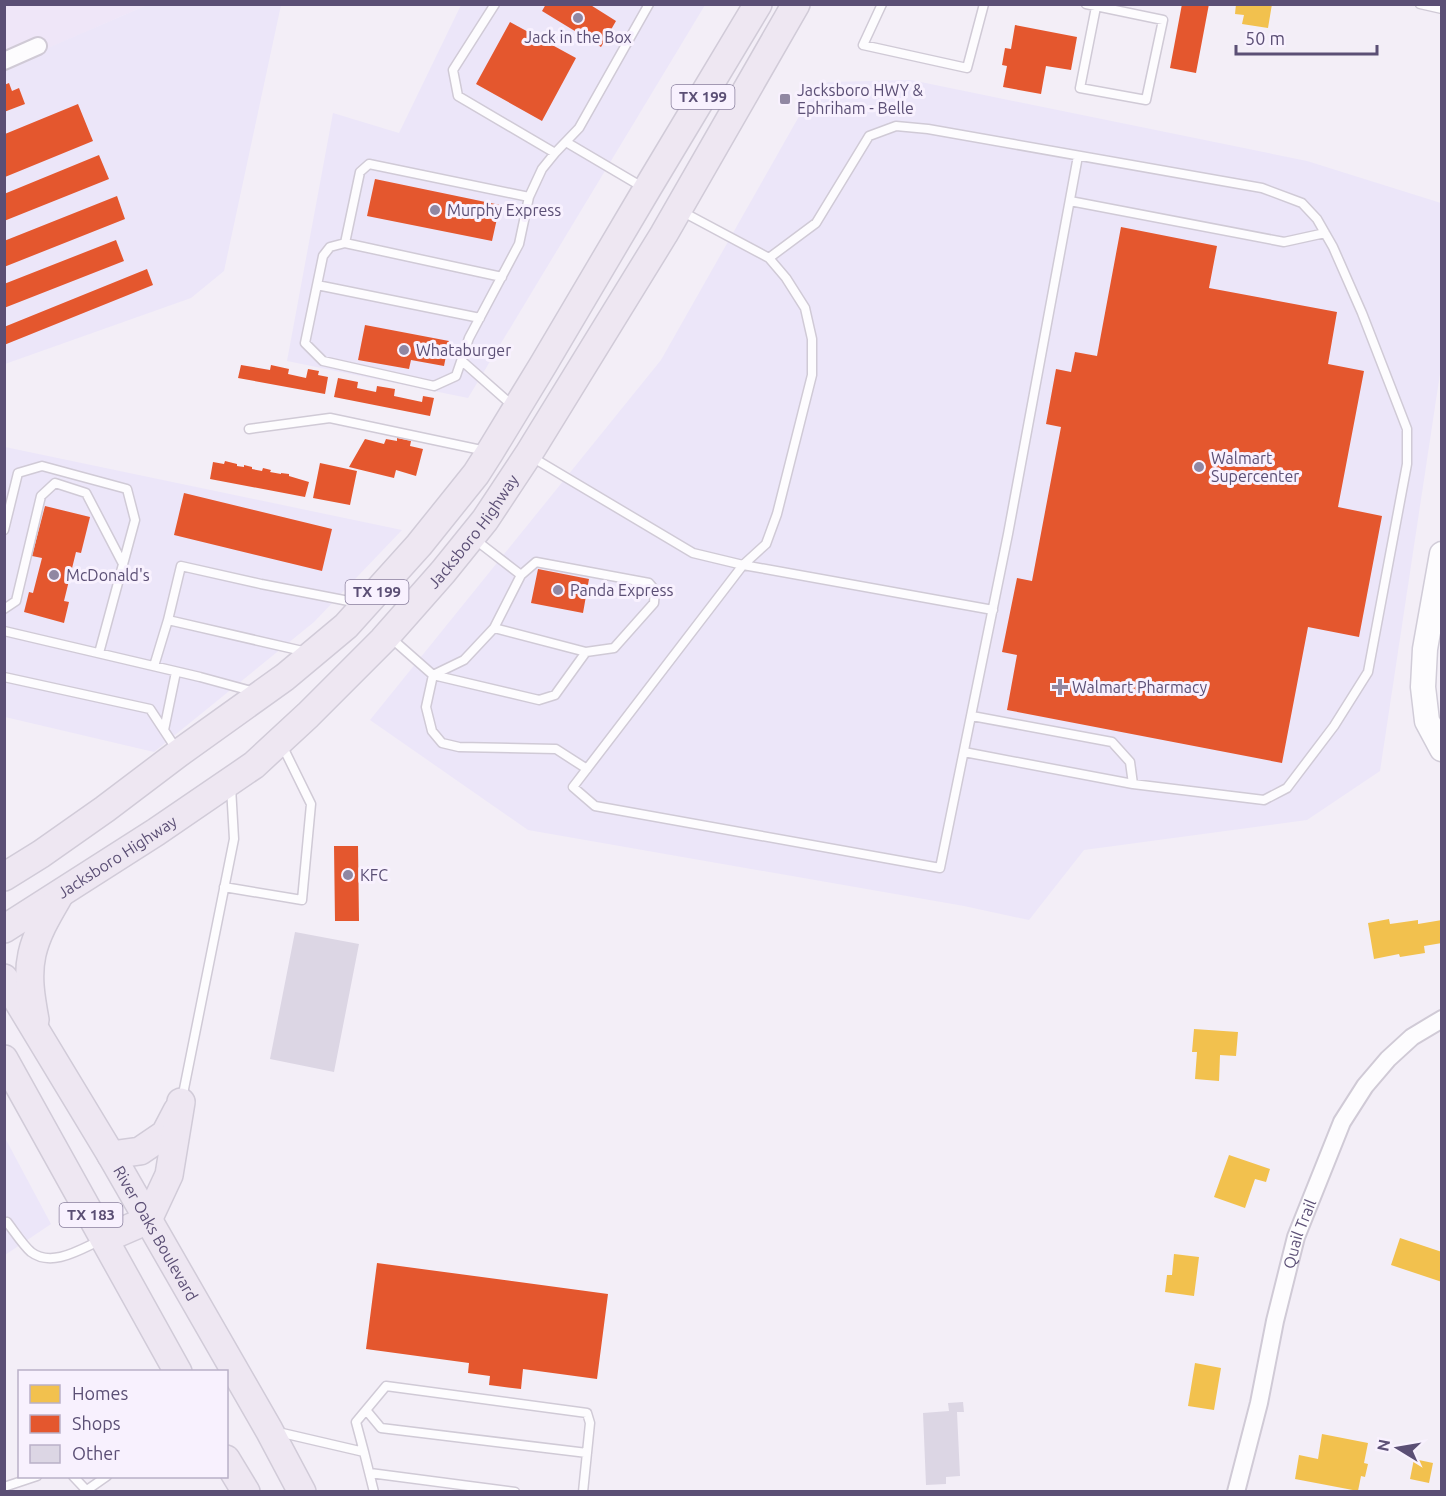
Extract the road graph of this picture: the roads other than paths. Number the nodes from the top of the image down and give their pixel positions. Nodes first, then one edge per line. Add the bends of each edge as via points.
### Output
1 (495, 4) edge
2 (649, 4) edge
3 (796, 4) edge
4 (882, 4) edge
5 (984, 4) edge
6 (1086, 4) edge
7 (1420, 4) edge
8 (758, 5) edge
9 (1096, 7) junction
10 (1442, 9) edge
11 (38, 46) dead end
12 (4, 61) edge
13 (566, 142) junction
14 (555, 153) junction
15 (1078, 156) junction
16 (647, 189) junction
17 (529, 197) junction
18 (1070, 201) junction
19 (678, 210) junction
20 (1324, 232) junction
21 (345, 243) junction
22 (769, 258) junction
23 (502, 277) junction
24 (317, 285) junction
25 (480, 318) junction
26 (462, 361) junction
27 (516, 409) junction
28 (249, 429) dead end
29 (490, 452) junction
30 (528, 455) junction
31 (4, 530) edge
32 (472, 537) junction
33 (1442, 554) edge
34 (123, 564) junction
35 (743, 565) junction
36 (521, 574) junction
37 (366, 604) junction
38 (4, 609) edge
39 (993, 610) junction
40 (168, 620) junction
41 (494, 628) junction
42 (4, 631) edge
43 (388, 636) junction
44 (586, 652) junction
45 (99, 653) junction
46 (313, 654) junction
47 (154, 666) junction
48 (176, 672) junction
49 (433, 675) junction
50 (4, 677) edge
51 (285, 677) junction
52 (261, 694) junction
53 (308, 715) junction
54 (972, 716) junction
55 (164, 730) junction
56 (280, 741) junction
57 (1442, 749) edge
58 (964, 752) junction
59 (179, 753) junction
60 (587, 769) junction
61 (231, 780) junction
62 (1133, 784) junction
63 (105, 809) junction
64 (4, 863) edge
65 (4, 877) edge
66 (224, 887) junction
67 (60, 892) junction
68 (4, 929) edge
69 (4, 978) edge
70 (1442, 1019) edge
71 (36, 1030) junction
72 (4, 1059) edge
73 (4, 1071) edge
74 (24, 1095) junction
75 (181, 1102) junction
76 (111, 1155) junction
77 (148, 1220) junction
78 (5, 1221) edge
79 (104, 1239) junction
80 (177, 1370) edge
81 (366, 1410) junction
82 (269, 1430) junction
83 (364, 1452) junction
84 (587, 1453) junction
85 (228, 1462) edge
86 (370, 1473) junction
87 (31, 1478) edge
88 (75, 1478) edge
89 (104, 1478) edge
90 (4, 1487) edge
91 (485, 1490) edge
92 (87, 1491) edge
93 (246, 1491) edge
94 (302, 1491) edge
95 (374, 1491) edge
96 (515, 1491) edge
97 (582, 1491) edge
98 (1236, 1491) edge

1 - 14 lane via 453,70 458,96
2 - 13 lane via 579,128
3 - 19 main road, Jacksboro Highway / TX 199
4 - 5 lane via 863,45 967,68
6 - 9 lane
7 - 10 lane
8 - 16 main road, Jacksboro Highway / TX 199
9 - 9 lane via 1163,20 1146,100 1080,88
11 - 12 street
13 - 14 lane
13 - 16 lane
14 - 17 lane via 542,169
15 - 18 lane
15 - 20 lane via 1262,188 1302,203
15 - 22 lane via 896,126 869,136 816,223
16 - 19 main road
16 - 27 main road, Jacksboro Highway / TX 199
17 - 21 lane via 369,164 360,172
17 - 23 lane via 519,244
18 - 20 lane via 1284,242
18 - 39 lane
19 - 22 lane
19 - 30 main road, Jacksboro Highway / TX 199
20 - 62 lane via 1362,313 1407,429 1407,464 1368,672 1334,726 1287,788 1264,800
21 - 23 lane
21 - 24 lane via 330,247 323,256
22 - 35 lane via 804,308 812,339 812,375 770,534 766,544
23 - 25 lane
24 - 25 lane
24 - 26 lane via 306,343 323,361 434,386 456,376
25 - 26 lane
26 - 27 lane
27 - 29 main road, Jacksboro Highway / TX 199
28 - 29 lane via 330,418
29 - 37 main road, Jacksboro Highway / TX 199 via 419,545
30 - 32 main road, Jacksboro Highway / TX 199
30 - 35 lane via 693,553
31 - 34 lane via 18,472 42,466 127,489 135,520
32 - 36 lane
32 - 43 main road, Jacksboro Highway / TX 199
33 - 57 street via 1425,649 1423,687 1427,721
34 - 38 lane via 86,493 55,483 41,496 16,601
34 - 45 lane
35 - 39 lane
35 - 60 lane
36 - 41 lane
36 - 44 lane via 536,562 649,583 655,590 654,603 614,648
37 - 40 lane via 181,566
37 - 46 main road, Jacksboro Highway / TX 199
39 - 54 lane
40 - 46 lane
40 - 47 lane
41 - 44 lane
41 - 49 lane via 464,660
42 - 45 lane
43 - 49 lane
43 - 53 main road, Jacksboro Highway / TX 199
44 - 49 lane via 555,695 539,700
45 - 47 lane
46 - 51 main road, Jacksboro Highway / TX 199
47 - 48 lane
48 - 52 lane
48 - 55 lane
49 - 60 lane via 426,706 432,731 442,742 459,747 556,749
50 - 55 lane via 150,710
51 - 52 main road, Jacksboro Highway / TX 199
51 - 53 main road
52 - 59 main road, Jacksboro Highway / TX 199
53 - 56 main road, Jacksboro Highway / TX 199
54 - 58 lane
54 - 62 lane via 1112,742 1130,762
55 - 59 lane
56 - 61 main road, Jacksboro Highway / TX 199
56 - 66 lane via 311,804 302,900
58 - 60 lane via 940,868 595,806 573,787
58 - 62 lane
59 - 63 main road, Jacksboro Highway / TX 199
61 - 66 lane via 234,839
61 - 67 main road, Jacksboro Highway / TX 199
63 - 64 main road via 20,858
63 - 65 main road, Jacksboro Highway / TX 199
66 - 75 lane
67 - 68 main road, Jacksboro Highway / TX 199
67 - 71 main road via 32,953 30,994
69 - 71 main road, River Oaks Boulevard / TX 183
70 - 98 street, Quail Trail via 1412,1037 1388,1059 1342,1122 1296,1238
71 - 76 main road, River Oaks Boulevard / TX 183
72 - 74 main road, TX 183
73 - 74 main road
74 - 79 main road, TX 183
75 - 76 main road via 165,1134 140,1151
75 - 77 main road via 170,1175
76 - 77 main road, River Oaks Boulevard / TX 183
77 - 79 main road
77 - 82 main road, River Oaks Boulevard / TX 183
78 - 79 lane via 30,1251 41,1257 60,1258
79 - 80 main road, TX 183
81 - 83 lane via 356,1422
81 - 84 lane via 381,1428
81 - 84 lane via 386,1386 587,1413
82 - 83 lane
82 - 94 main road, River Oaks Boulevard / TX 183
83 - 86 lane
84 - 97 lane
85 - 93 main road
86 - 91 lane
86 - 95 lane
87 - 90 lane
88 - 92 lane
89 - 92 lane
91 - 96 lane

